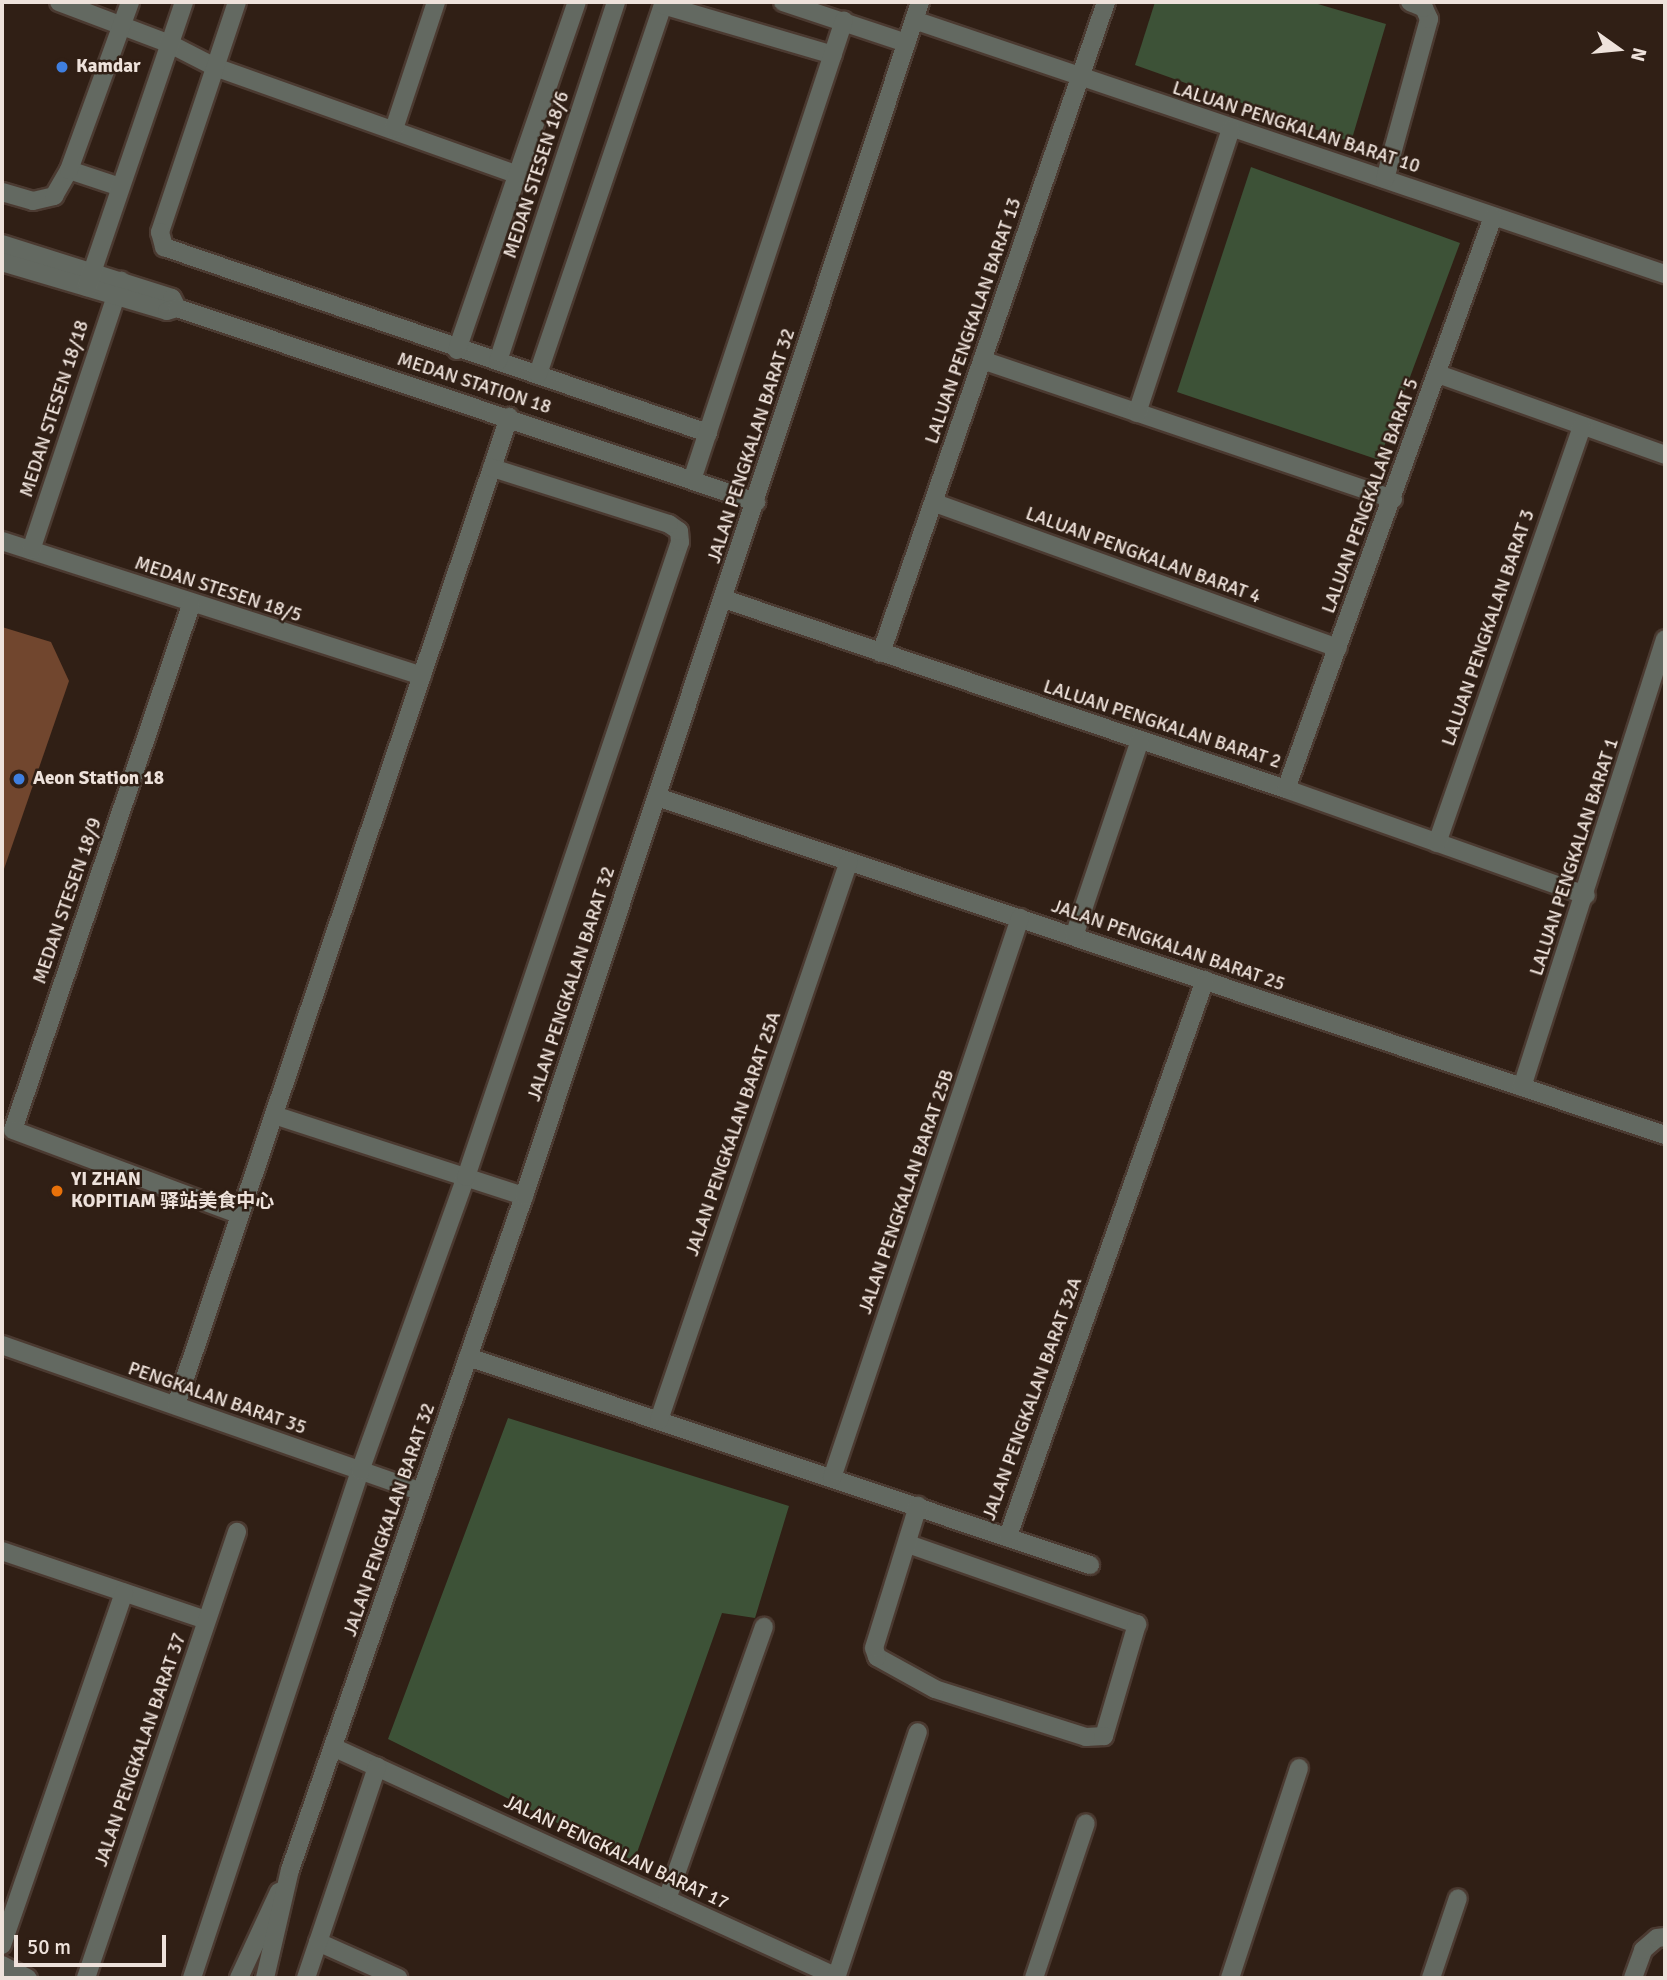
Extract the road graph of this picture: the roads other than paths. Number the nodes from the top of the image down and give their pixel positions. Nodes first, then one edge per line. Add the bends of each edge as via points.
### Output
1 (59, 2) edge
2 (130, 2) edge
3 (184, 2) edge
4 (237, 2) edge
5 (436, 2) edge
6 (577, 2) edge
7 (617, 2) edge
8 (783, 2) edge
9 (920, 2) edge
10 (1106, 2) edge
11 (1410, 2) edge
12 (914, 20) junction
13 (844, 21) junction
14 (122, 26) junction
15 (906, 43) junction
16 (170, 44) junction
17 (833, 55) junction
18 (215, 67) junction
19 (1077, 77) junction
20 (394, 129) junction
21 (1231, 129) junction
22 (69, 170) junction
23 (519, 175) junction
24 (1385, 179) junction
25 (120, 187) junction
26 (2, 192) edge
27 (1493, 217) junction
28 (2, 244) edge
29 (2, 262) edge
30 (1665, 274) edge
31 (89, 279) junction
32 (118, 288) junction
33 (457, 350) junction
34 (982, 360) junction
35 (498, 361) junction
36 (538, 374) junction
37 (1438, 374) junction
38 (1137, 413) junction
39 (509, 417) junction
40 (1582, 426) junction
41 (708, 433) junction
42 (1665, 455) edge
43 (492, 468) junction
44 (692, 480) junction
45 (1393, 499) junction
46 (756, 502) junction
47 (935, 503) junction
48 (2, 541) edge
49 (30, 551) junction
50 (724, 600) junction
51 (191, 605) junction
52 (1665, 639) edge
53 (1338, 648) junction
54 (881, 653) junction
55 (422, 676) junction
56 (1140, 740) junction
57 (1286, 789) junction
58 (657, 797) junction
59 (1437, 843) junction
60 (849, 861) junction
61 (1586, 895) junction
62 (1020, 919) junction
63 (1074, 936) junction
64 (1205, 981) junction
65 (1522, 1087) junction
66 (274, 1115) junction
67 (1665, 1135) edge
68 (466, 1177) junction
69 (524, 1196) junction
70 (240, 1215) junction
71 (2, 1345) edge
72 (468, 1357) junction
73 (176, 1405) junction
74 (659, 1420) junction
75 (360, 1471) junction
76 (832, 1478) junction
77 (418, 1491) junction
78 (918, 1506) junction
79 (237, 1532) dead end
80 (1007, 1536) junction
81 (908, 1544) junction
82 (2, 1551) edge
83 (1090, 1565) dead end
84 (124, 1592) junction
85 (206, 1620) junction
86 (764, 1627) dead end
87 (918, 1732) dead end
88 (335, 1748) junction
89 (377, 1767) junction
90 (1299, 1768) dead end
91 (1086, 1823) dead end
92 (290, 1870) junction
93 (1458, 1898) dead end
94 (667, 1899) junction
95 (1661, 1938) edge
96 (318, 1941) junction
97 (2, 1945) edge
98 (2, 1965) edge
99 (28, 1978) edge
100 (86, 1978) edge
101 (192, 1978) edge
102 (239, 1978) edge
103 (265, 1978) edge
104 (306, 1978) edge
105 (398, 1978) edge
106 (836, 1978) edge
107 (1034, 1978) edge
108 (1230, 1978) edge
109 (1431, 1978) edge
110 (1633, 1978) edge

1 - 14 street
2 - 14 street
3 - 16 street
4 - 18 street
5 - 20 street
6 - 23 street
7 - 35 street, MEDAN STESEN 18/6
8 - 13 street
9 - 12 street, JALAN PENGKALAN BARAT 32
10 - 19 street, LALUAN PENGKALAN BARAT 13
11 - 24 street via 1424,8 1429,19
12 - 15 street, JALAN PENGKALAN BARAT 32
12 - 19 street, LALUAN PENGKALAN BARAT 10
13 - 15 street
13 - 17 street
14 - 16 street
14 - 22 street
15 - 46 street, JALAN PENGKALAN BARAT 32
16 - 18 street
16 - 25 street
17 - 36 street via 663,5
17 - 41 street
18 - 20 street
18 - 33 street via 160,232 164,247
19 - 21 street, LALUAN PENGKALAN BARAT 10
19 - 34 street, LALUAN PENGKALAN BARAT 13
20 - 23 street
21 - 24 street, LALUAN PENGKALAN BARAT 10
21 - 38 street
22 - 25 street
22 - 26 street via 54,196 33,201
23 - 33 street
24 - 27 street, LALUAN PENGKALAN BARAT 10
25 - 31 street
27 - 30 street, LALUAN PENGKALAN BARAT 10
27 - 37 street, LALUAN PENGKALAN BARAT 5
28 - 31 street, MEDAN STATION 18
29 - 31 street, MEDAN STATION 18
31 - 32 street, MEDAN STATION 18
32 - 39 street, MEDAN STATION 18 via 167,310 177,308
32 - 49 street, MEDAN STESEN 18/18
33 - 35 street
34 - 38 street
34 - 47 street, LALUAN PENGKALAN BARAT 13
35 - 36 street
36 - 41 street
37 - 40 street
37 - 45 street, LALUAN PENGKALAN BARAT 5
38 - 45 street
39 - 43 street
39 - 44 street, MEDAN STATION 18
40 - 42 street
40 - 59 street, LALUAN PENGKALAN BARAT 3
41 - 44 street
43 - 55 street
43 - 68 street via 669,524 679,531 680,541
44 - 46 street, MEDAN STATION 18
45 - 53 street, LALUAN PENGKALAN BARAT 5
46 - 50 street, JALAN PENGKALAN BARAT 32
47 - 53 street, LALUAN PENGKALAN BARAT 4
47 - 54 street, LALUAN PENGKALAN BARAT 13
48 - 49 street, MEDAN STESEN 18/5
49 - 51 street, MEDAN STESEN 18/5
50 - 54 street, LALUAN PENGKALAN BARAT 2
50 - 58 street, JALAN PENGKALAN BARAT 32
51 - 55 street, MEDAN STESEN 18/5
51 - 70 street, MEDAN STESEN 18/9 via 13,1130
52 - 61 street, LALUAN PENGKALAN BARAT 1
53 - 57 street, LALUAN PENGKALAN BARAT 5
54 - 56 street, LALUAN PENGKALAN BARAT 2
55 - 66 street
56 - 57 street, LALUAN PENGKALAN BARAT 2
56 - 63 street
57 - 59 street, LALUAN PENGKALAN BARAT 2
58 - 60 street, JALAN PENGKALAN BARAT 25
58 - 69 street, JALAN PENGKALAN BARAT 32
59 - 61 street, LALUAN PENGKALAN BARAT 2
60 - 62 street, JALAN PENGKALAN BARAT 25
60 - 74 street, JALAN PENGKALAN BARAT 25A
61 - 65 street, LALUAN PENGKALAN BARAT 1
62 - 63 street, JALAN PENGKALAN BARAT 25
62 - 76 street, JALAN PENGKALAN BARAT 25B
63 - 64 street, JALAN PENGKALAN BARAT 25
64 - 65 street, JALAN PENGKALAN BARAT 25
64 - 80 street, JALAN PENGKALAN BARAT 32A
65 - 67 street, JALAN PENGKALAN BARAT 25
66 - 68 street
66 - 70 street
68 - 69 street
68 - 75 street
69 - 72 street, JALAN PENGKALAN BARAT 32
70 - 73 street
71 - 73 street, PENGKALAN BARAT 35
72 - 74 street, JALAN PENGKALAN BARAT 32A
72 - 77 street, JALAN PENGKALAN BARAT 32
73 - 75 street, PENGKALAN BARAT 35
74 - 76 street, JALAN PENGKALAN BARAT 32A
75 - 77 street, PENGKALAN BARAT 35
75 - 101 street
76 - 78 street, JALAN PENGKALAN BARAT 32A
77 - 88 street, JALAN PENGKALAN BARAT 32
78 - 80 street, JALAN PENGKALAN BARAT 32A
78 - 81 street
79 - 85 street
80 - 83 street
81 - 81 street via 1137,1624 1104,1737 1086,1737 936,1689 883,1663 874,1648
82 - 84 street, JALAN PENGKALAN BARAT 37
84 - 85 street, JALAN PENGKALAN BARAT 37
84 - 97 street
85 - 100 street, JALAN PENGKALAN BARAT 37
86 - 94 street
87 - 106 street
88 - 89 street, JALAN PENGKALAN BARAT 17
88 - 92 street, JALAN PENGKALAN BARAT 32
89 - 94 street, JALAN PENGKALAN BARAT 17
89 - 96 street
90 - 108 street
91 - 107 street
92 - 102 street
92 - 103 street, JALAN PENGKALAN BARAT 32
93 - 109 street
94 - 106 street, JALAN PENGKALAN BARAT 17
95 - 110 street via 1643,1950
96 - 104 street
96 - 105 street
98 - 99 street

